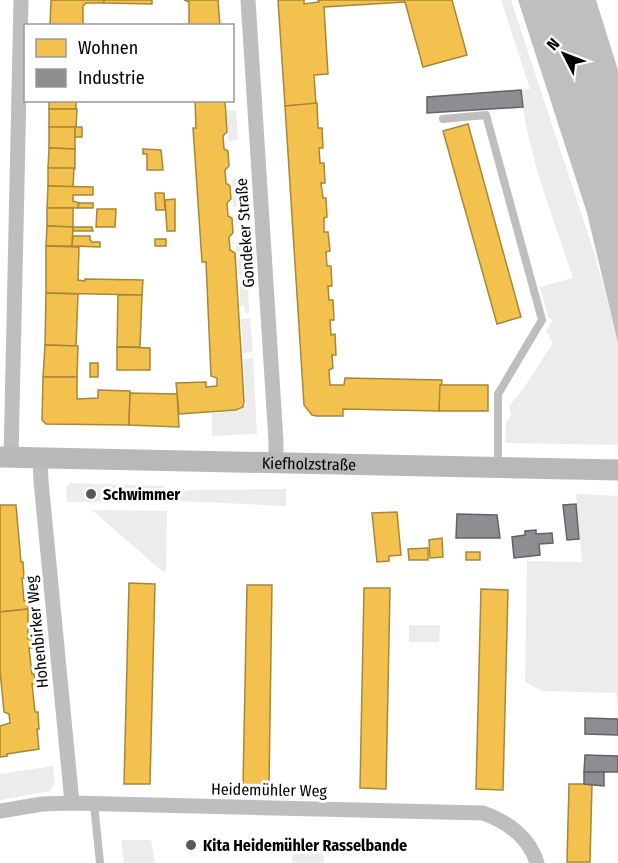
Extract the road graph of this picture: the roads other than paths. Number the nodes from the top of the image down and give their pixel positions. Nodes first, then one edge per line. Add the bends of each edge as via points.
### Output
1 (21, 0) edge
2 (248, 0) edge
3 (443, 119) dead end
4 (5, 458) edge
5 (40, 458) junction
6 (276, 463) junction
7 (498, 468) junction
8 (613, 470) edge
9 (72, 803) junction
10 (94, 804) junction
11 (0, 811) edge
12 (100, 863) edge
13 (537, 863) edge

1 - 4 street via 10,195
2 - 6 street, Gondeker Straße
3 - 7 lane via 486,116 542,320 498,394
4 - 5 street, Kiefholzstraße
5 - 6 street, Kiefholzstraße
5 - 9 street, Hohenbirker Weg
6 - 7 street, Kiefholzstraße
7 - 8 street, Kiefholzstraße
9 - 10 street, Heidemühler Weg
9 - 11 street, Heidemühler Weg
10 - 12 lane
10 - 13 street, Heidemühler Weg via 483,813 508,825 527,843

